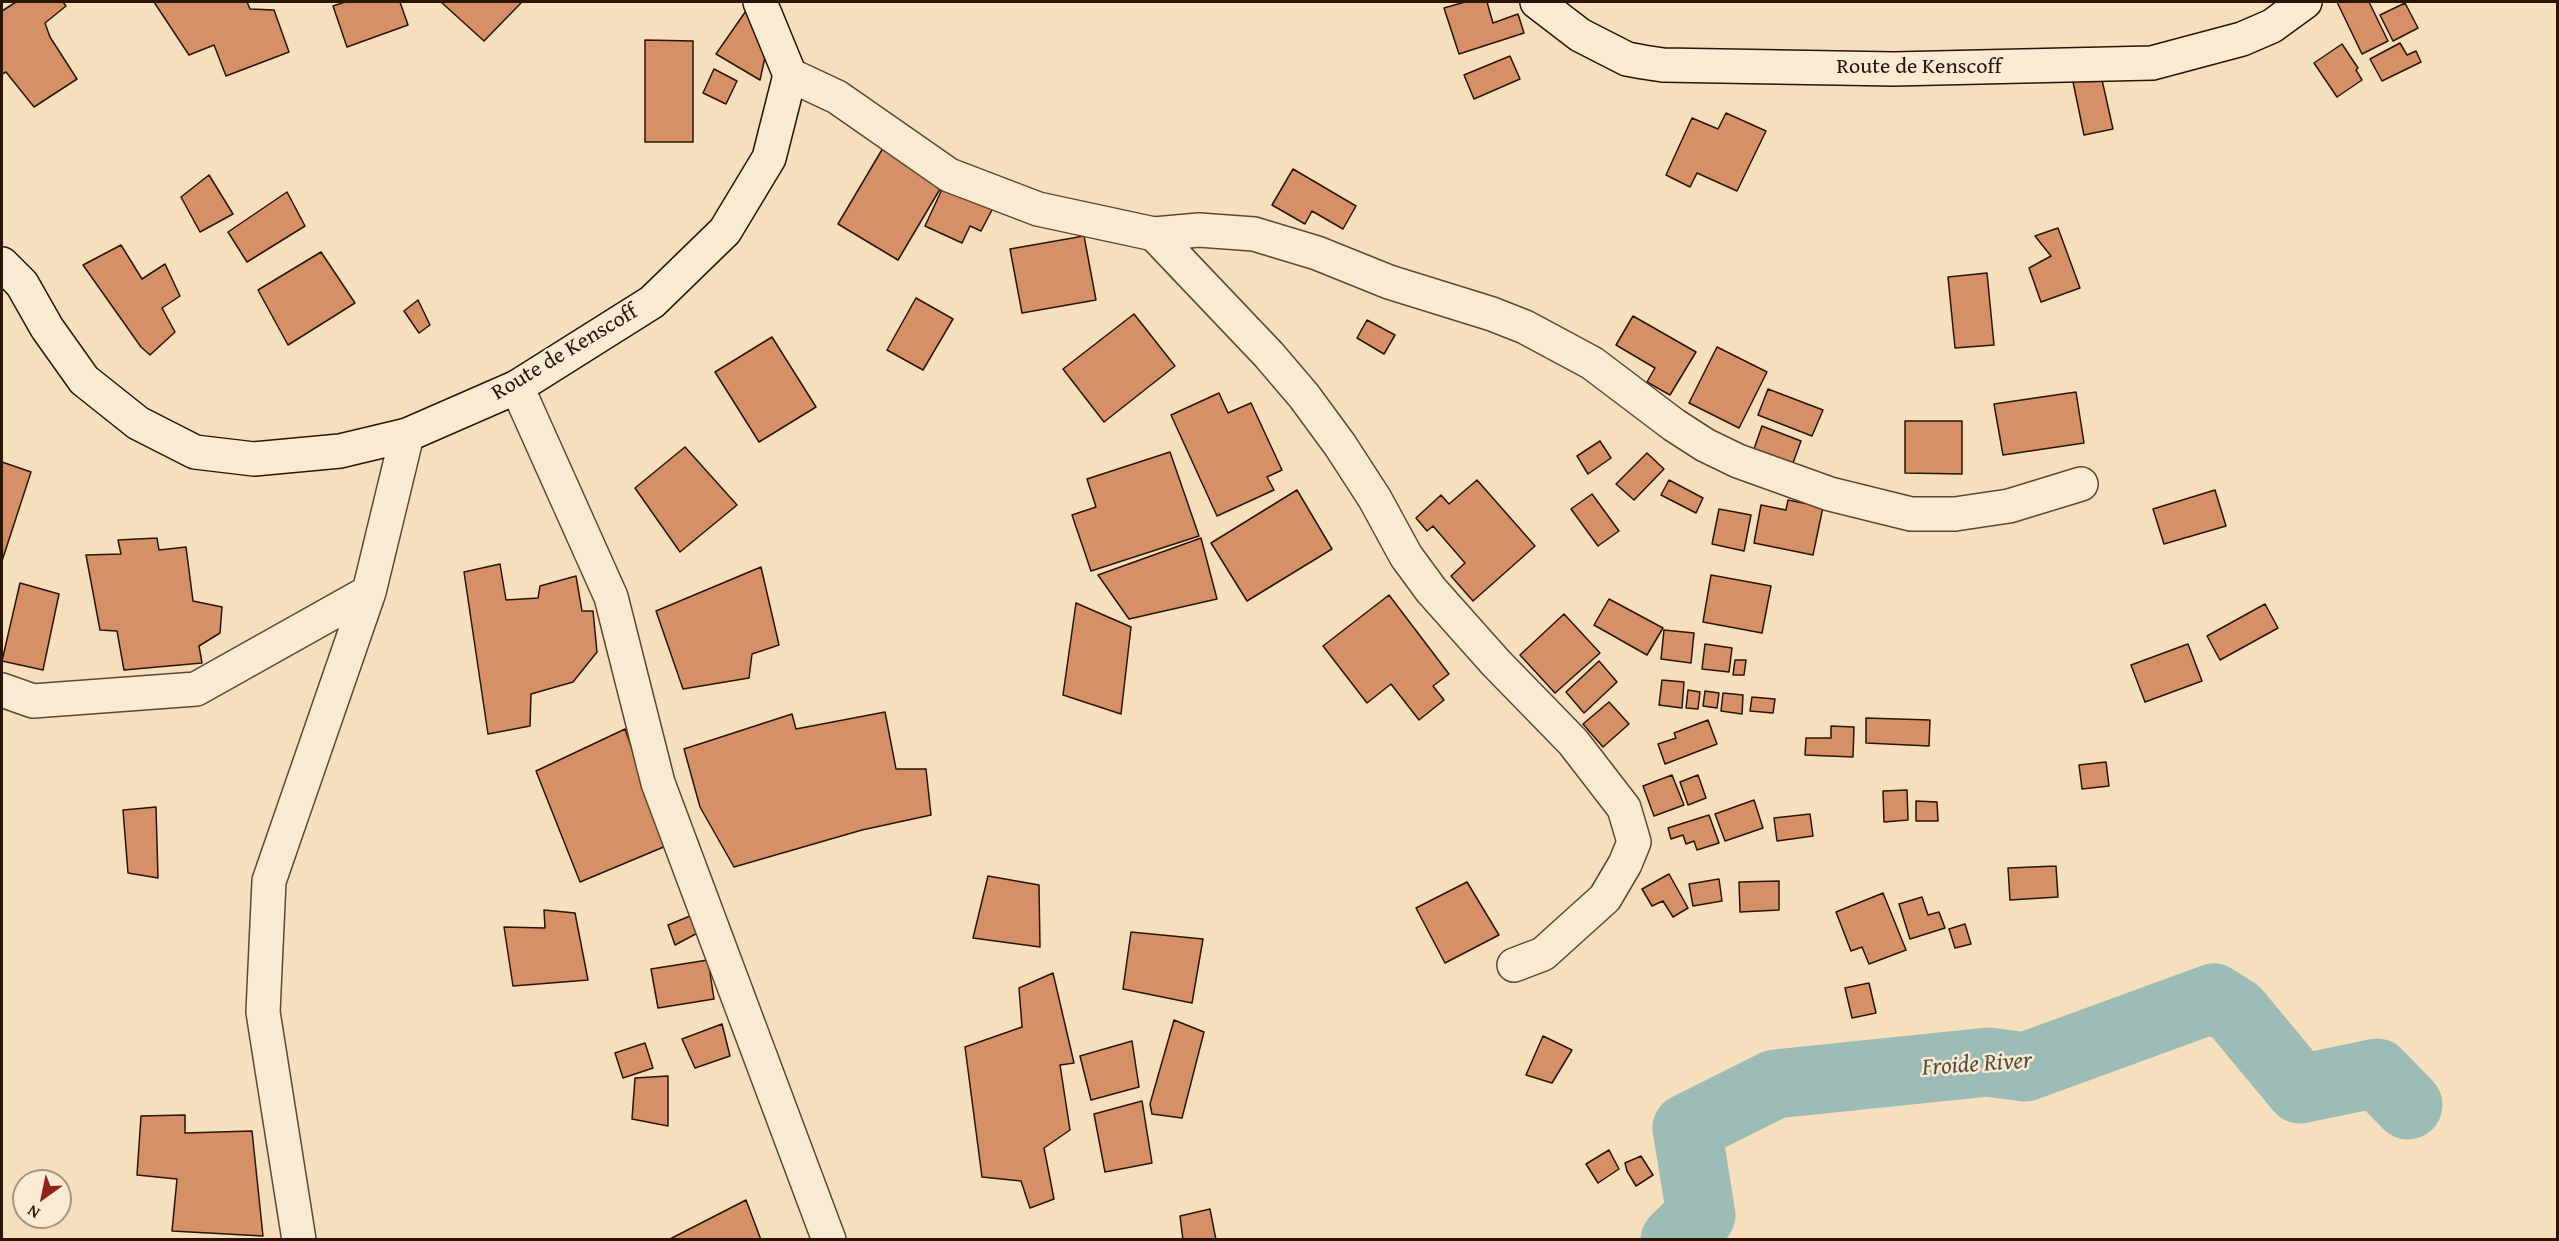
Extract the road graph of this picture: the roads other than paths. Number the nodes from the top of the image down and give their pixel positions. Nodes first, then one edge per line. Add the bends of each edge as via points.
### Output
1 (760, 2) edge
2 (1537, 2) edge
3 (2305, 2) edge
4 (790, 75) junction
5 (1154, 234) junction
6 (2, 264) edge
7 (517, 387) junction
8 (407, 435) junction
9 (2081, 484) dead end
10 (369, 592) junction
11 (2, 690) edge
12 (1514, 965) dead end
13 (299, 1239) edge
14 (829, 1239) edge

1 - 4 street
2 - 3 street, Route de Kenscoff via 1580,35 1627,59 1642,62 1894,69 2152,63 2242,39 2272,26
4 - 5 street via 837,96 949,175 1038,209
4 - 7 street, Route de Kenscoff via 769,158 725,231 652,302
5 - 9 street via 1199,230 1254,234 1492,314 1592,363 1674,426 1738,461 1873,506 1911,514 1955,514 2009,506
5 - 12 street via 1304,396 1340,445 1406,556 1431,590 1573,742 1624,808 1634,842 1605,898 1543,954
6 - 8 street, Route de Kenscoff via 22,285 84,380 138,423 195,453 254,459 340,451
7 - 8 street, Route de Kenscoff
7 - 14 street via 611,597 658,783
8 - 10 street
10 - 11 street via 196,689 33,701
10 - 13 street via 268,881 263,1012

